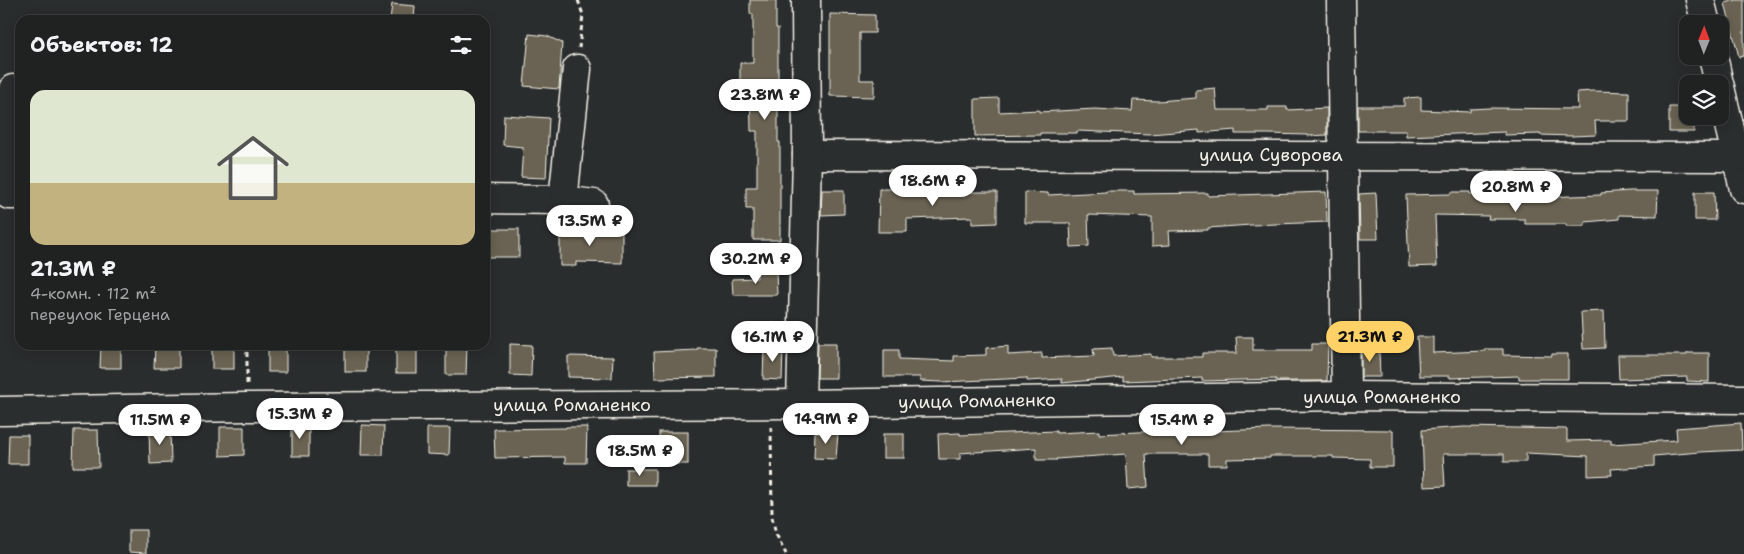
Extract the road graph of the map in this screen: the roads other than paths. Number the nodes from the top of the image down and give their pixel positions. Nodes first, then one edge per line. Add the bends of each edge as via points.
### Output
1 (806, 0) edge
2 (1341, 0) edge
3 (1700, 0) edge
4 (1704, 15) edge
5 (577, 69) road end
6 (11, 89) edge
7 (1729, 125) edge
8 (807, 155) junction
9 (1343, 156) junction
10 (1736, 157) junction
11 (1744, 189) edge
12 (15, 195) edge
13 (490, 199) edge
14 (563, 200) junction
15 (594, 204) dead end
16 (1346, 396) junction
17 (1744, 399) edge
18 (801, 404) junction
19 (0, 411) edge

1 - 8 street
2 - 9 street
3 - 4 street
5 - 14 street
6 - 12 street via 9,195
7 - 10 street
8 - 9 street, улица Суворова
8 - 18 street
9 - 10 street, улица Суворова
9 - 16 street
10 - 11 street
13 - 14 street
14 - 15 street
16 - 17 street, улица Романенко
16 - 18 street, улица Романенко
18 - 19 street, улица Романенко

